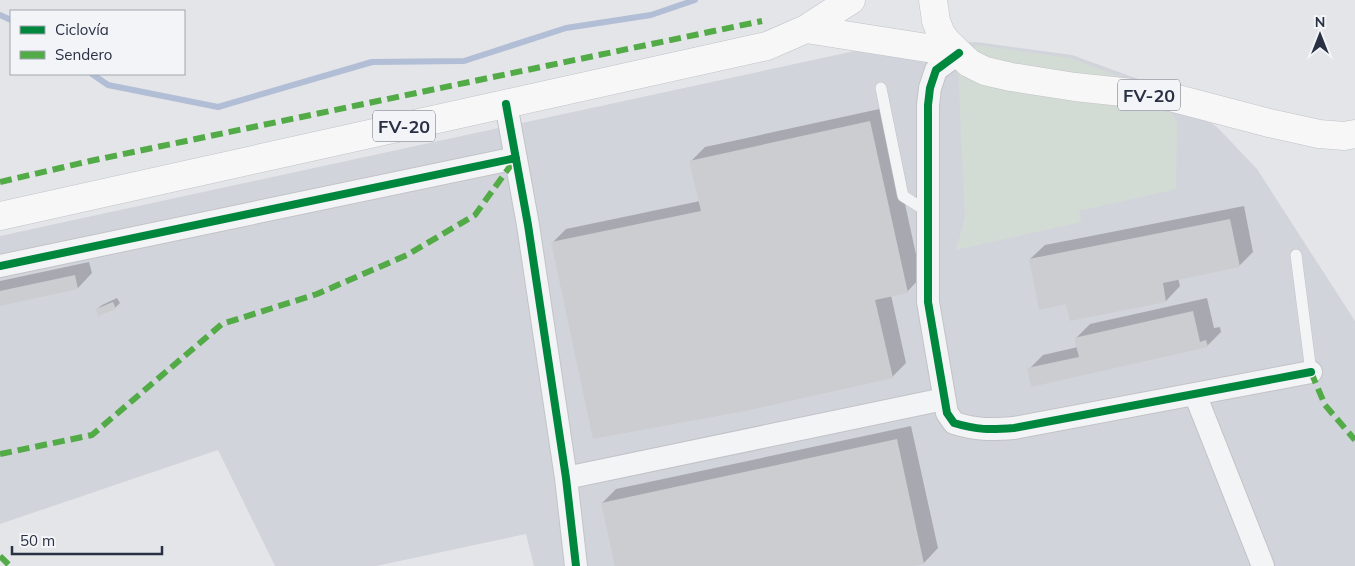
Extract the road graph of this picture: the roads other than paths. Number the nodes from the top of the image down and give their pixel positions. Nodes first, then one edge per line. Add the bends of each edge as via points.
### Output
1 (850, 0) edge
2 (933, 0) edge
3 (806, 29) junction
4 (959, 53) junction
5 (881, 88) dead end
6 (506, 104) junction
7 (1349, 135) edge
8 (516, 158) junction
9 (928, 212) junction
10 (0, 216) edge
11 (1296, 255) dead end
12 (0, 266) edge
13 (1311, 372) joint
14 (1195, 394) junction
15 (944, 399) junction
16 (566, 478) junction
17 (576, 566) edge
18 (1263, 566) edge

1 - 3 main road, FV-20
2 - 4 main road, FV-20 via 941,34
3 - 4 main road, FV-20
3 - 6 main road, FV-20 via 767,46
4 - 7 main road, FV-20 via 969,63 985,71 1011,77 1075,88 1170,97 1319,134
4 - 9 street via 936,70 930,88
5 - 9 lane via 904,196
6 - 8 street
6 - 10 main road, FV-20
8 - 12 street
8 - 16 street
9 - 15 street via 928,302
11 - 13 lane
13 - 14 street
14 - 15 street via 991,430 954,423 947,413
14 - 18 street
15 - 16 street
16 - 17 street

